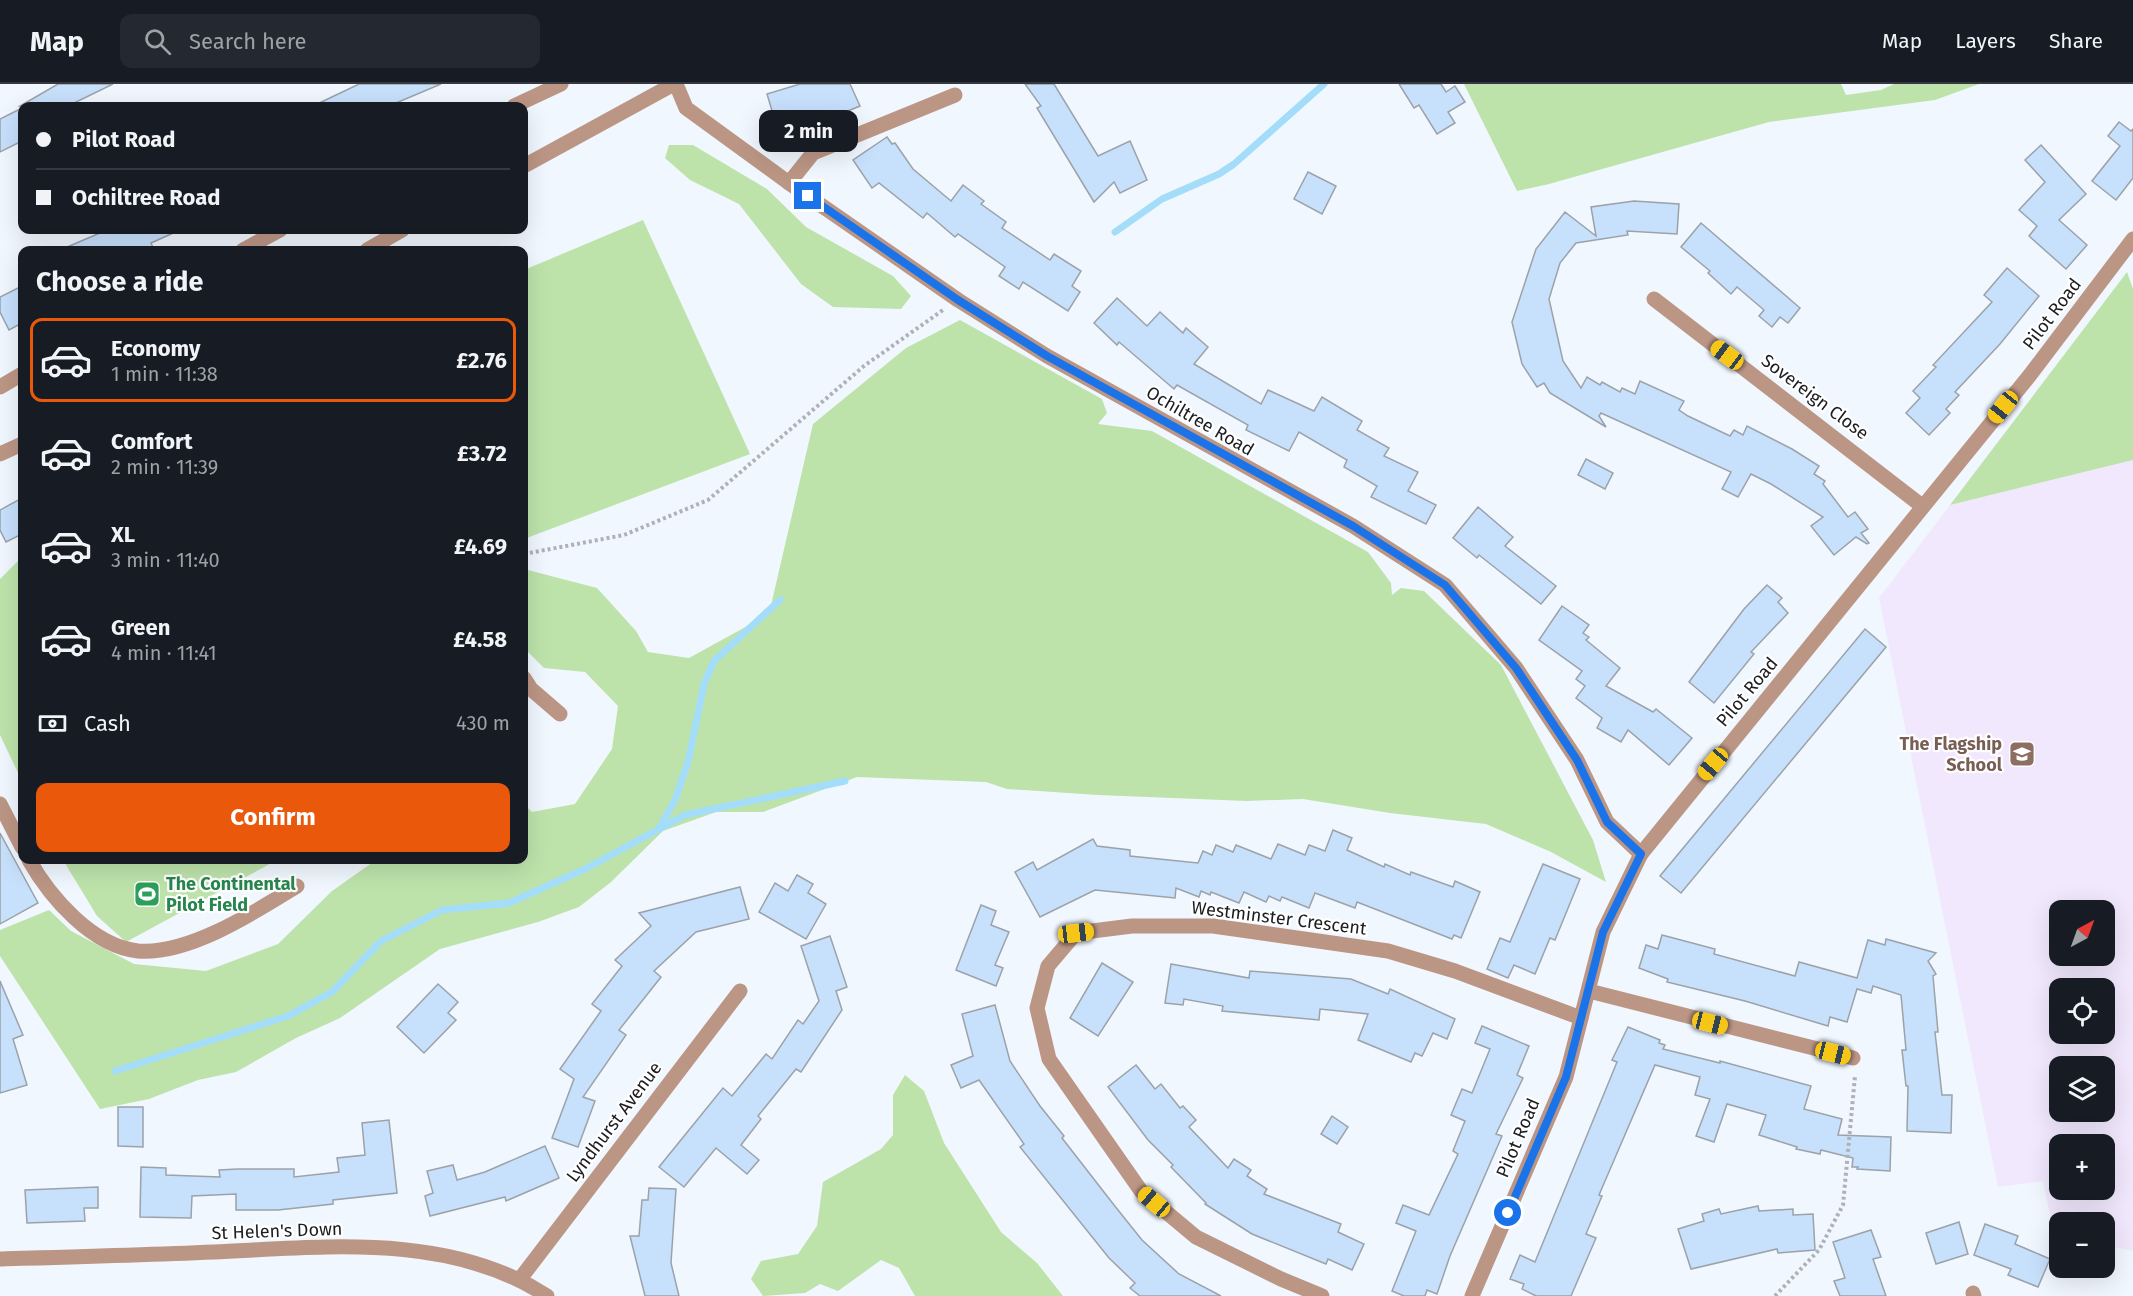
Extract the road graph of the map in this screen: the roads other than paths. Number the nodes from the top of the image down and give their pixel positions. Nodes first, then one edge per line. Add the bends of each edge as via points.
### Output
1 (561, 84) edge
2 (675, 84) edge
3 (955, 94) dead end
4 (523, 102) edge
5 (528, 164) edge
6 (789, 183) junction
7 (273, 234) edge
8 (395, 234) edge
9 (2133, 239) edge
10 (250, 246) edge
11 (374, 246) edge
12 (1654, 299) dead end
13 (18, 376) edge
14 (0, 387) edge
15 (18, 446) edge
16 (0, 454) edge
17 (1922, 506) junction
18 (528, 684) edge
19 (560, 714) dead end
20 (0, 804) edge
21 (18, 839) edge
22 (1641, 854) junction
23 (32, 864) edge
24 (297, 886) dead end
25 (740, 991) dead end
26 (1589, 991) junction
27 (1581, 1018) junction
28 (1853, 1058) road end
29 (0, 1259) edge
30 (520, 1279) junction
31 (547, 1296) edge
32 (1322, 1296) edge
33 (1472, 1296) edge

1 - 4 street
2 - 5 street
2 - 6 street, Ochiltree Road via 686,108
3 - 6 street via 813,153
6 - 22 street, Ochiltree Road via 958,300 1047,356 1353,526 1445,585 1516,668 1577,760 1607,822
7 - 10 street
8 - 11 street
9 - 17 street, Pilot Road via 2030,375
12 - 17 street, Sovereign Close
13 - 14 street
15 - 16 street
17 - 22 street, Pilot Road
18 - 19 street
20 - 21 street
22 - 26 street, Pilot Road via 1603,932
23 - 24 street via 73,916 114,944 137,951 158,950 216,932
25 - 30 street, Lyndhurst Avenue
26 - 27 street, Pilot Road
26 - 28 street
27 - 32 street, Westminster Crescent via 1455,971 1388,951 1213,926 1132,926 1076,933 1048,966 1037,1008 1048,1059 1141,1191 1196,1237
27 - 33 street, Pilot Road via 1566,1077
29 - 30 street, St Helen's Down via 327,1247 410,1249 465,1259
30 - 31 street, St Helen's Down

